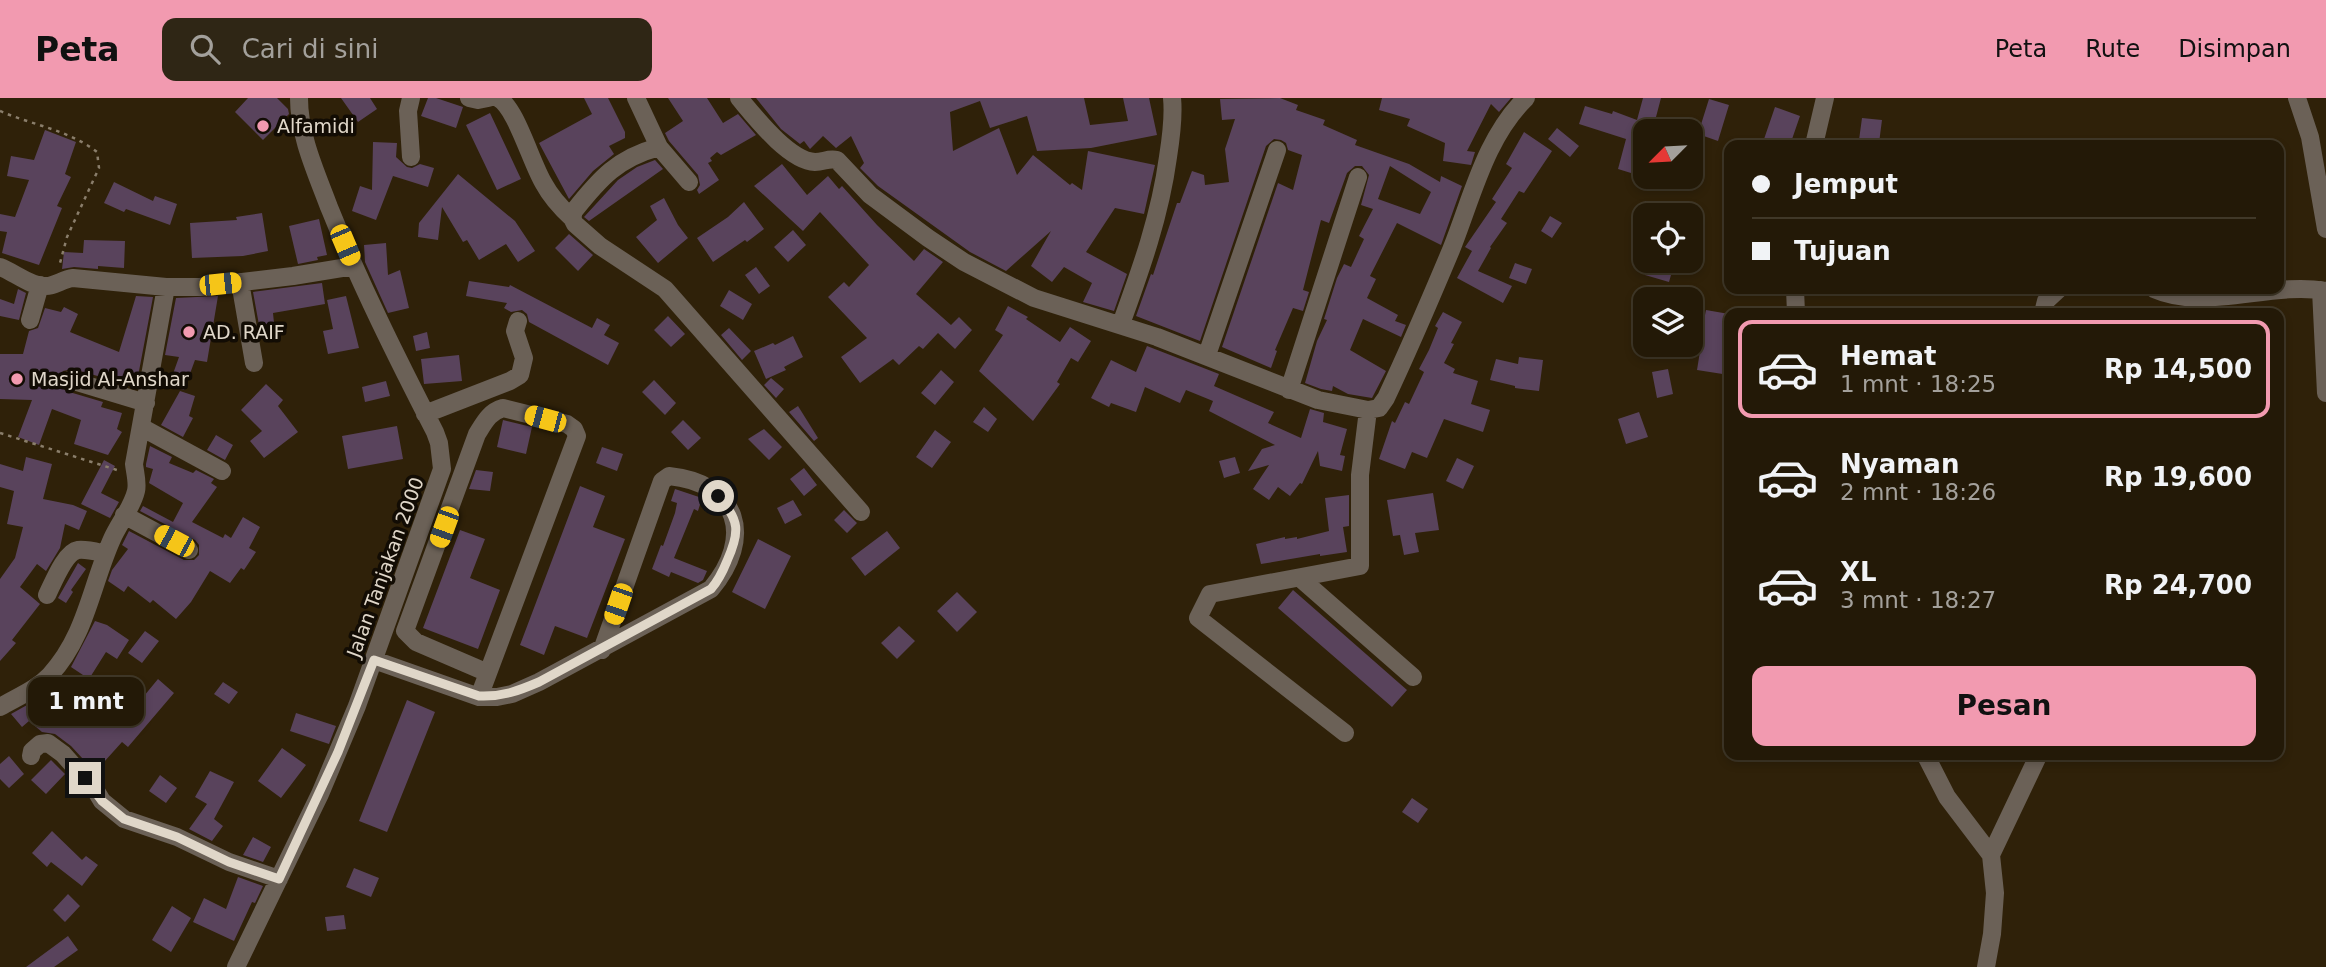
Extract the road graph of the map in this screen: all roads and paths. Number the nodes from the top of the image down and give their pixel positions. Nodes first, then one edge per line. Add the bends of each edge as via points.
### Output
1 (299, 98) edge
2 (411, 98) edge
3 (469, 98) edge
4 (488, 98) edge
5 (498, 98) edge
6 (636, 98) edge
7 (739, 98) edge
8 (1172, 98) edge
9 (1526, 98) edge
10 (1825, 98) edge
11 (2297, 98) edge
12 (0, 111) edge
13 (1815, 140) edge
14 (659, 147) junction
15 (1277, 150) dead end
16 (411, 157) dead end
17 (1358, 177) dead end
18 (689, 182) dead end
19 (572, 218) junction
20 (2326, 229) edge
21 (354, 266) junction
22 (0, 267) edge
23 (240, 282) junction
24 (48, 284) junction
25 (166, 287) junction
26 (2324, 290) edge
27 (2284, 292) edge
28 (2054, 294) edge
29 (2172, 294) edge
30 (2243, 294) edge
31 (2044, 308) edge
32 (30, 320) dead end
33 (518, 321) dead end
34 (1121, 324) junction
35 (1207, 355) junction
36 (254, 363) dead end
37 (70, 380) dead end
38 (1289, 390) junction
39 (2326, 393) edge
40 (146, 403) junction
41 (1368, 410) junction
42 (425, 414) junction
43 (141, 427) junction
44 (0, 433) edge
45 (222, 471) dead end
46 (135, 475) junction
47 (861, 512) dead end
48 (124, 515) junction
49 (189, 550) dead end
50 (106, 554) junction
51 (1300, 578) junction
52 (47, 595) dead end
53 (602, 650) junction
54 (374, 660) junction
55 (488, 673) junction
56 (1413, 677) dead end
57 (479, 696) junction
58 (0, 706) edge
59 (1345, 733) dead end
60 (31, 756) dead end
61 (1928, 760) edge
62 (2036, 760) edge
63 (1991, 855) junction
64 (279, 879) junction
65 (236, 967) edge
66 (1986, 967) edge

1 - 21 street, Jalan Tanjakan 2000 via 308,150
2 - 16 street
3 - 4 street
5 - 19 street via 513,110 544,185
6 - 14 street
7 - 34 street via 789,150 817,162 837,160 870,195 964,262 1034,298
8 - 34 street via 1171,139 1158,214
9 - 41 street via 1496,135 1386,398 1379,408
10 - 13 street
11 - 20 street via 2310,137
12 - 24 path via 68,135 97,152 99,168
14 - 18 street
14 - 19 street via 638,153 601,177
15 - 35 street
17 - 38 street
19 - 47 street via 600,246 665,289
21 - 23 street
21 - 42 street, Jalan Tanjakan 2000
22 - 24 street
23 - 25 street
23 - 36 street
24 - 25 street via 73,278
24 - 32 street
25 - 40 street
26 - 27 street
26 - 39 street
28 - 31 street
29 - 30 street
33 - 42 street via 515,331 524,358 520,374
34 - 35 street
35 - 38 street
37 - 40 street
38 - 41 street
40 - 43 street
41 - 51 street via 1360,475 1360,566
42 - 54 street, Jalan Tanjakan 2000 via 439,443 442,469
43 - 45 street
43 - 46 street
44 - 46 path
46 - 48 street via 136,490
48 - 49 street
48 - 50 street
50 - 52 street via 77,550 69,554
50 - 58 street via 82,628 68,650 48,676
51 - 56 street
51 - 59 street via 1210,594 1198,618
53 - 53 street via 717,583 736,540 731,510 718,496 698,483 669,476 662,481
53 - 57 street via 512,694
54 - 57 street
54 - 64 street, Jalan Tanjakan 2000 via 338,752
55 - 55 street via 416,642 405,631 477,434 488,417 503,408 567,425 577,436
55 - 57 street
60 - 64 street via 40,744 48,743 124,819
61 - 63 street via 1947,797
62 - 63 street
63 - 66 street via 1995,893
64 - 65 street, Jalan Tanjakan 2000

